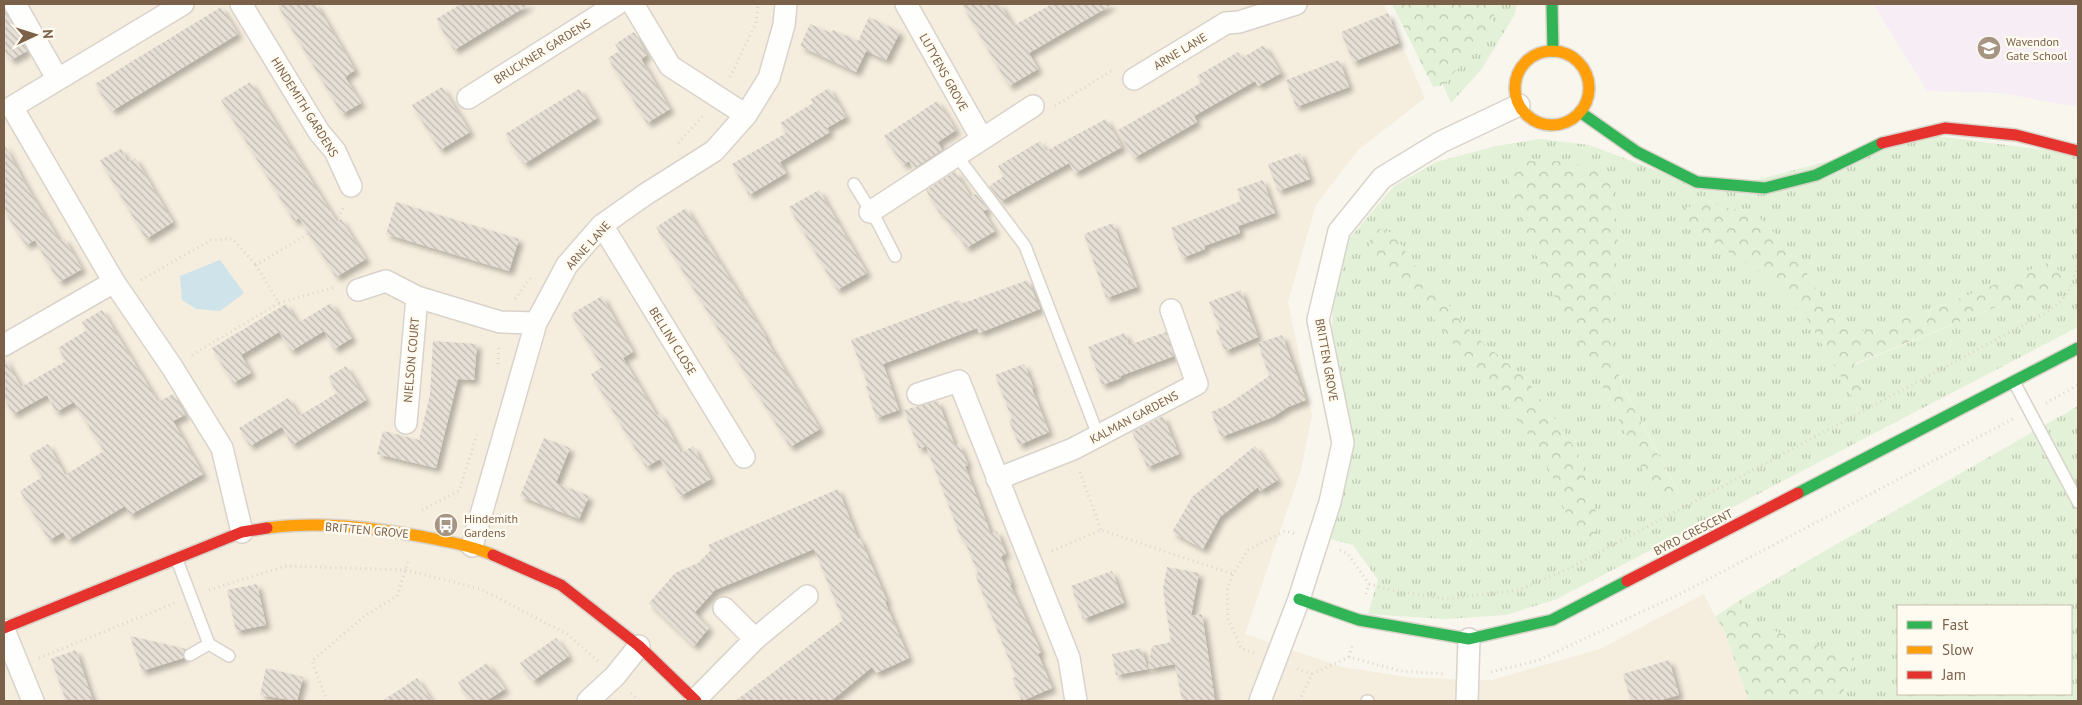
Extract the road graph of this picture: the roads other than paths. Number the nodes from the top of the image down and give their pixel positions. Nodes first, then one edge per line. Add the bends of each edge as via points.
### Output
1 (15, 4) edge
2 (183, 4) edge
3 (241, 4) edge
4 (617, 4) edge
5 (633, 4) edge
6 (786, 4) edge
7 (906, 4) edge
8 (1296, 4) edge
9 (1552, 4) edge
10 (1224, 13) edge
11 (1553, 51) junction
12 (57, 78) junction
13 (1134, 78) dead end
14 (468, 98) dead end
15 (1519, 105) junction
16 (1040, 109) road end
17 (8, 110) edge
18 (1580, 112) junction
19 (746, 115) junction
20 (982, 139) junction
21 (2078, 151) edge
22 (957, 156) junction
23 (854, 184) dead end
24 (351, 186) dead end
25 (870, 212) junction
26 (602, 225) junction
27 (895, 256) dead end
28 (114, 282) junction
29 (358, 290) road end
30 (417, 297) junction
31 (1171, 310) dead end
32 (536, 323) junction
33 (4, 345) edge
34 (2078, 348) edge
35 (2014, 382) junction
36 (918, 394) dead end
37 (406, 423) dead end
38 (1098, 435) junction
39 (744, 457) dead end
40 (997, 479) junction
41 (2078, 502) edge
42 (242, 532) junction
43 (472, 546) junction
44 (177, 560) junction
45 (807, 596) dead end
46 (1299, 599) junction
47 (724, 608) dead end
48 (4, 629) edge
49 (755, 639) junction
50 (1469, 639) junction
51 (209, 644) junction
52 (639, 646) junction
53 (190, 655) dead end
54 (229, 656) dead end
55 (33, 701) edge
56 (588, 701) edge
57 (696, 701) edge
58 (1076, 701) edge
59 (1260, 701) edge
60 (1467, 701) edge

1 - 12 street
2 - 12 street
3 - 24 street, HINDEMITH GARDENS via 319,132 335,150
4 - 14 street, BRUCKNER GARDENS
5 - 19 street via 670,66
6 - 19 street, ARNE LANE via 784,25 769,78
7 - 20 street, LUTYENS GROVE
8 - 10 street, ARNE LANE via 1239,22
9 - 11 street
10 - 13 street, ARNE LANE
11 - 15 street via 1532,57 1521,68 1515,84
11 - 18 street via 1575,59 1585,73 1589,90
12 - 17 street
15 - 18 street via 1536,122 1548,125 1571,120
15 - 46 street, BRITTEN GROVE via 1441,142 1382,178 1339,231 1318,320 1343,444 1330,502
16 - 20 street
17 - 28 street
18 - 21 street via 1636,152 1697,182 1765,188 1816,175 1878,144 1946,128 2016,135
19 - 26 street, ARNE LANE via 714,151
20 - 22 street
22 - 25 street
22 - 38 lane via 1025,246
23 - 25 lane
25 - 27 lane
26 - 32 street, ARNE LANE via 567,265
26 - 39 street, BELLINI CLOSE
28 - 33 street
28 - 42 street via 222,448
29 - 30 street via 386,281
30 - 32 street via 500,322
30 - 37 street, NIELSON COURT
31 - 38 street, KALMAN GARDENS via 1197,384
32 - 43 street, ARNE LANE
34 - 35 street, BYRD CRESCENT
35 - 41 lane
35 - 50 street, BYRD CRESCENT via 1552,620
36 - 40 street via 959,381
38 - 40 street, KALMAN GARDENS via 1073,450
40 - 58 street via 1069,658
42 - 43 street, BRITTEN GROVE via 291,524 367,527
42 - 44 street, BRITTEN GROVE
43 - 52 street, BRITTEN GROVE via 561,585
44 - 48 street, BRITTEN GROVE
44 - 51 lane
45 - 49 street
46 - 50 street, BYRD CRESCENT via 1359,620
46 - 59 street, BRITTEN GROVE
47 - 49 street
48 - 55 street
49 - 57 street
50 - 60 street
51 - 53 lane
51 - 54 lane
52 - 56 street via 615,676
52 - 57 street, BRITTEN GROVE

